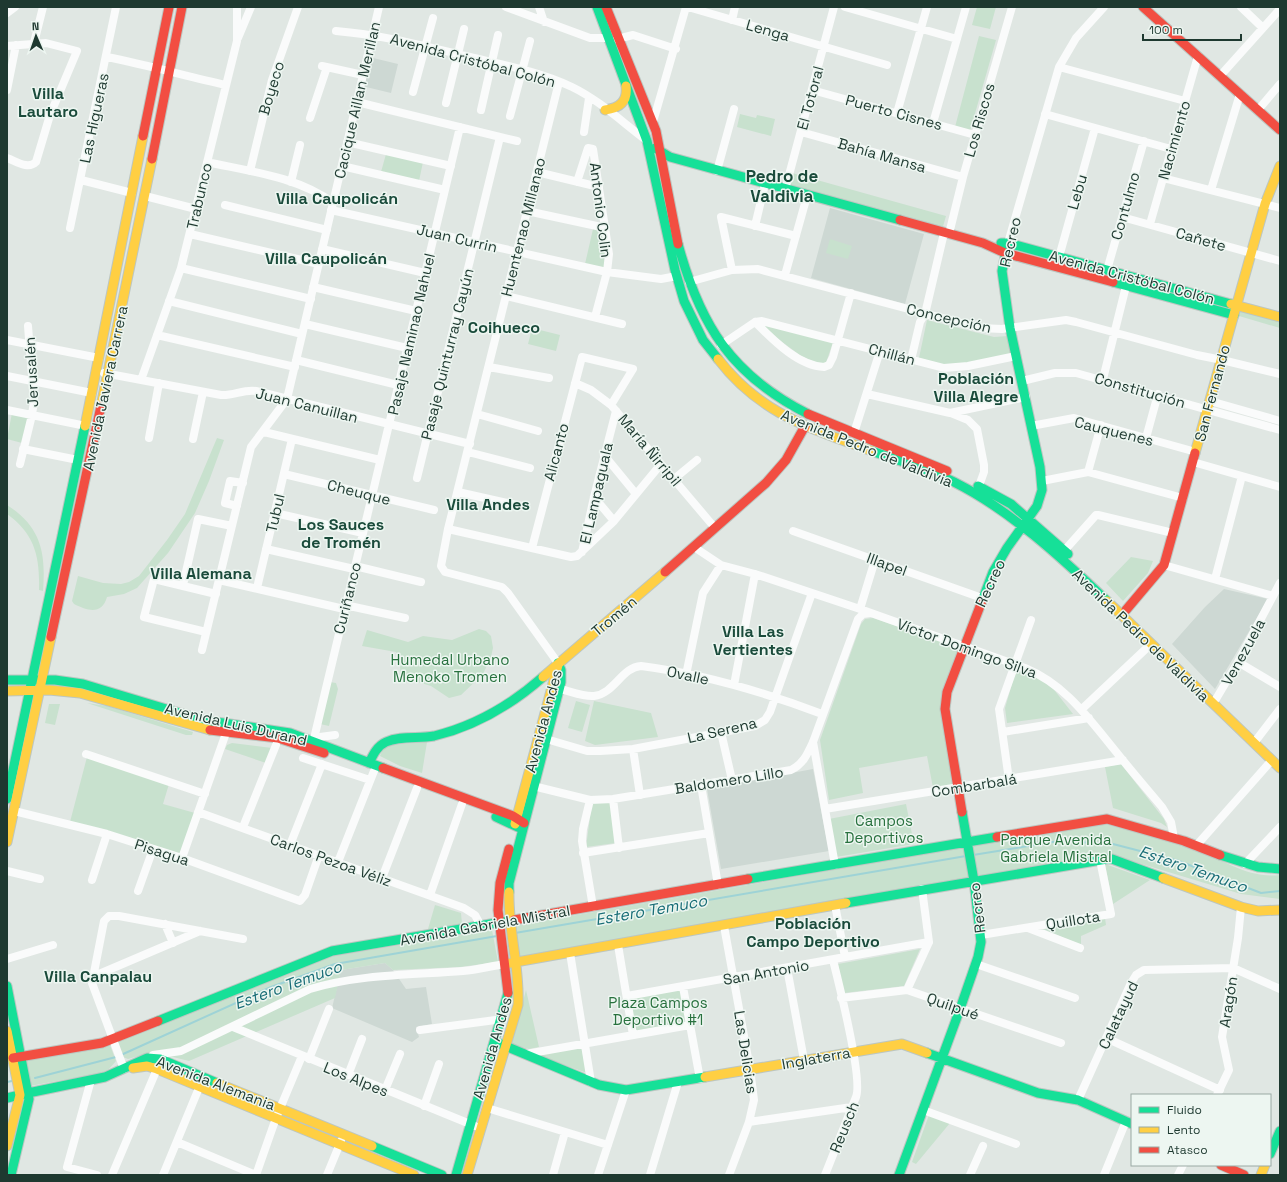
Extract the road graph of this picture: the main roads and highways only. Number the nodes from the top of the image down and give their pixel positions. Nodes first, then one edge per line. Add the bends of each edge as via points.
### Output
1 (169, 7) edge
2 (182, 7) edge
3 (597, 7) edge
4 (606, 7) edge
5 (1144, 7) edge
6 (612, 38) junction
7 (625, 83) junction
8 (605, 110) road end
9 (1280, 130) edge
10 (647, 140) junction
11 (659, 151) junction
12 (1280, 166) edge
13 (983, 243) junction
14 (1008, 243) junction
15 (1005, 253) junction
16 (1236, 305) junction
17 (1234, 315) junction
18 (1280, 317) edge
19 (790, 405) junction
20 (805, 426) junction
21 (1026, 522) junction
22 (1126, 610) junction
23 (558, 663) junction
24 (7, 680) edge
25 (31, 680) junction
26 (42, 680) junction
27 (40, 690) junction
28 (7, 691) edge
29 (29, 691) junction
30 (246, 726) junction
31 (226, 733) junction
32 (256, 735) junction
33 (315, 742) junction
34 (1276, 760) edge
35 (14, 767) junction
36 (24, 768) junction
37 (1280, 768) edge
38 (372, 770) junction
39 (7, 799) edge
40 (520, 824) junction
41 (7, 842) edge
42 (968, 844) junction
43 (1280, 869) edge
44 (974, 880) junction
45 (1280, 910) edge
46 (509, 924) junction
47 (499, 926) junction
48 (516, 962) junction
49 (505, 964) junction
50 (7, 986) edge
51 (7, 1031) edge
52 (496, 1042) junction
53 (506, 1047) junction
54 (14, 1058) edge
55 (941, 1058) junction
56 (122, 1066) junction
57 (24, 1094) junction
58 (7, 1098) edge
59 (1129, 1123) edge
60 (1280, 1131) edge
61 (7, 1146) edge
62 (1271, 1152) edge
63 (1223, 1166) edge
64 (11, 1175) edge
65 (414, 1175) edge
66 (442, 1175) edge
67 (456, 1175) edge
68 (467, 1175) edge
69 (899, 1175) edge
70 (1244, 1175) edge

1 - 25 main road, Avenida Javiera Carrera via 86,426
2 - 26 main road, Avenida Javiera Carrera via 145,196
3 - 6 main road, Avenida Pedro de Valdivia
4 - 6 main road, Avenida Pedro de Valdivia
5 - 9 main road
6 - 7 main road, Avenida Pedro de Valdivia
6 - 11 main road, Avenida Pedro de Valdivia via 653,122
7 - 8 main road via 626,95 623,103 618,108
7 - 10 main road, Avenida Pedro de Valdivia
10 - 11 main road, Avenida Cristóbal Colón
10 - 20 main road, Avenida Pedro de Valdivia via 677,276 684,301 696,328 720,364 739,384 760,401
11 - 13 main road, Avenida Cristóbal Colón via 670,157 718,171
11 - 19 main road, Avenida Pedro de Valdivia via 689,282 704,316 721,346 752,380
12 - 16 main road, San Fernando via 1265,204
13 - 14 main road, Avenida Cristóbal Colón
13 - 15 main road, Avenida Cristóbal Colón
14 - 15 main road, Recreo
14 - 16 main road, Avenida Cristóbal Colón
15 - 17 main road, Avenida Cristóbal Colón
15 - 21 main road, Recreo via 1002,271 1010,328 1042,481 1040,499
16 - 17 main road, San Fernando
16 - 18 main road, Avenida Cristóbal Colón
17 - 22 main road, San Fernando via 1164,565
19 - 20 main road via 804,420
19 - 21 main road, Avenida Pedro de Valdivia via 979,486 1001,498
20 - 21 main road, Avenida Pedro de Valdivia via 963,486
20 - 23 main road, Tromén via 780,468 694,547
21 - 22 main road, Avenida Pedro de Valdivia via 1064,551
21 - 34 main road, Avenida Pedro de Valdivia via 1151,644
21 - 42 main road, Recreo via 1000,560 982,598 949,683 945,709
22 - 34 main road, Avenida Pedro de Valdivia
23 - 38 main road, Tromén via 522,695 482,718 444,733 382,744
23 - 40 main road, Avenida Andes
23 - 40 main road, Avenida Andes via 561,673 560,689
24 - 25 main road, Avenida Luis Durand
25 - 26 main road, Avenida Luis Durand
25 - 29 main road, Avenida Javiera Carrera
26 - 27 main road, Avenida Javiera Carrera
26 - 30 main road, Avenida Luis Durand via 83,684 203,720
27 - 29 main road, Avenida Luis Durand
27 - 31 main road, Avenida Luis Durand via 64,690 86,694
27 - 36 main road, Avenida Javiera Carrera
28 - 29 main road, Avenida Luis Durand
29 - 35 main road, Avenida Javiera Carrera
30 - 31 main road via 231,726
30 - 32 main road
30 - 33 main road, Avenida Luis Durand via 290,733
31 - 32 main road, Avenida Luis Durand
32 - 33 main road, Avenida Luis Durand
33 - 38 main road, Avenida Luis Durand
34 - 37 main road, Avenida Pedro de Valdivia
35 - 36 main road
35 - 39 main road, Avenida Javiera Carrera
36 - 41 main road, Avenida Javiera Carrera
38 - 40 main road, Avenida Luis Durand
38 - 40 main road, Avenida Luis Durand
40 - 46 main road, Avenida Andes via 509,883
40 - 47 main road, Avenida Andes via 499,894
42 - 43 main road, Avenida Gabriela Mistral via 1107,819 1174,838 1245,864
42 - 44 main road, Recreo
42 - 46 main road, Avenida Gabriela Mistral via 718,885
44 - 45 main road via 1112,859 1241,907 1258,911
44 - 48 main road
44 - 55 main road, Recreo via 981,935 976,964
46 - 47 main road, Avenida Gabriela Mistral
46 - 48 main road, Avenida Andes
47 - 49 main road, Avenida Andes
47 - 54 main road, Avenida Gabriela Mistral via 476,927 332,951 113,1042
48 - 49 main road
48 - 53 main road, Avenida Andes via 520,983 519,997
49 - 52 main road, Avenida Andes via 508,991
50 - 54 main road
51 - 54 main road
52 - 53 main road, Inglaterra
52 - 67 main road, Avenida Andes
53 - 55 main road, Inglaterra via 607,1088 626,1090 902,1044
53 - 68 main road, Avenida Andes
54 - 57 main road
55 - 59 main road, Inglaterra via 1038,1093 1078,1100
55 - 69 main road, Recreo
56 - 57 main road via 91,1080
56 - 65 main road, Avenida Alemania via 148,1066
56 - 66 main road, Avenida Alemania via 147,1058 160,1058
57 - 58 main road
57 - 61 main road
57 - 64 main road via 29,1099
60 - 62 main road
63 - 70 main road

